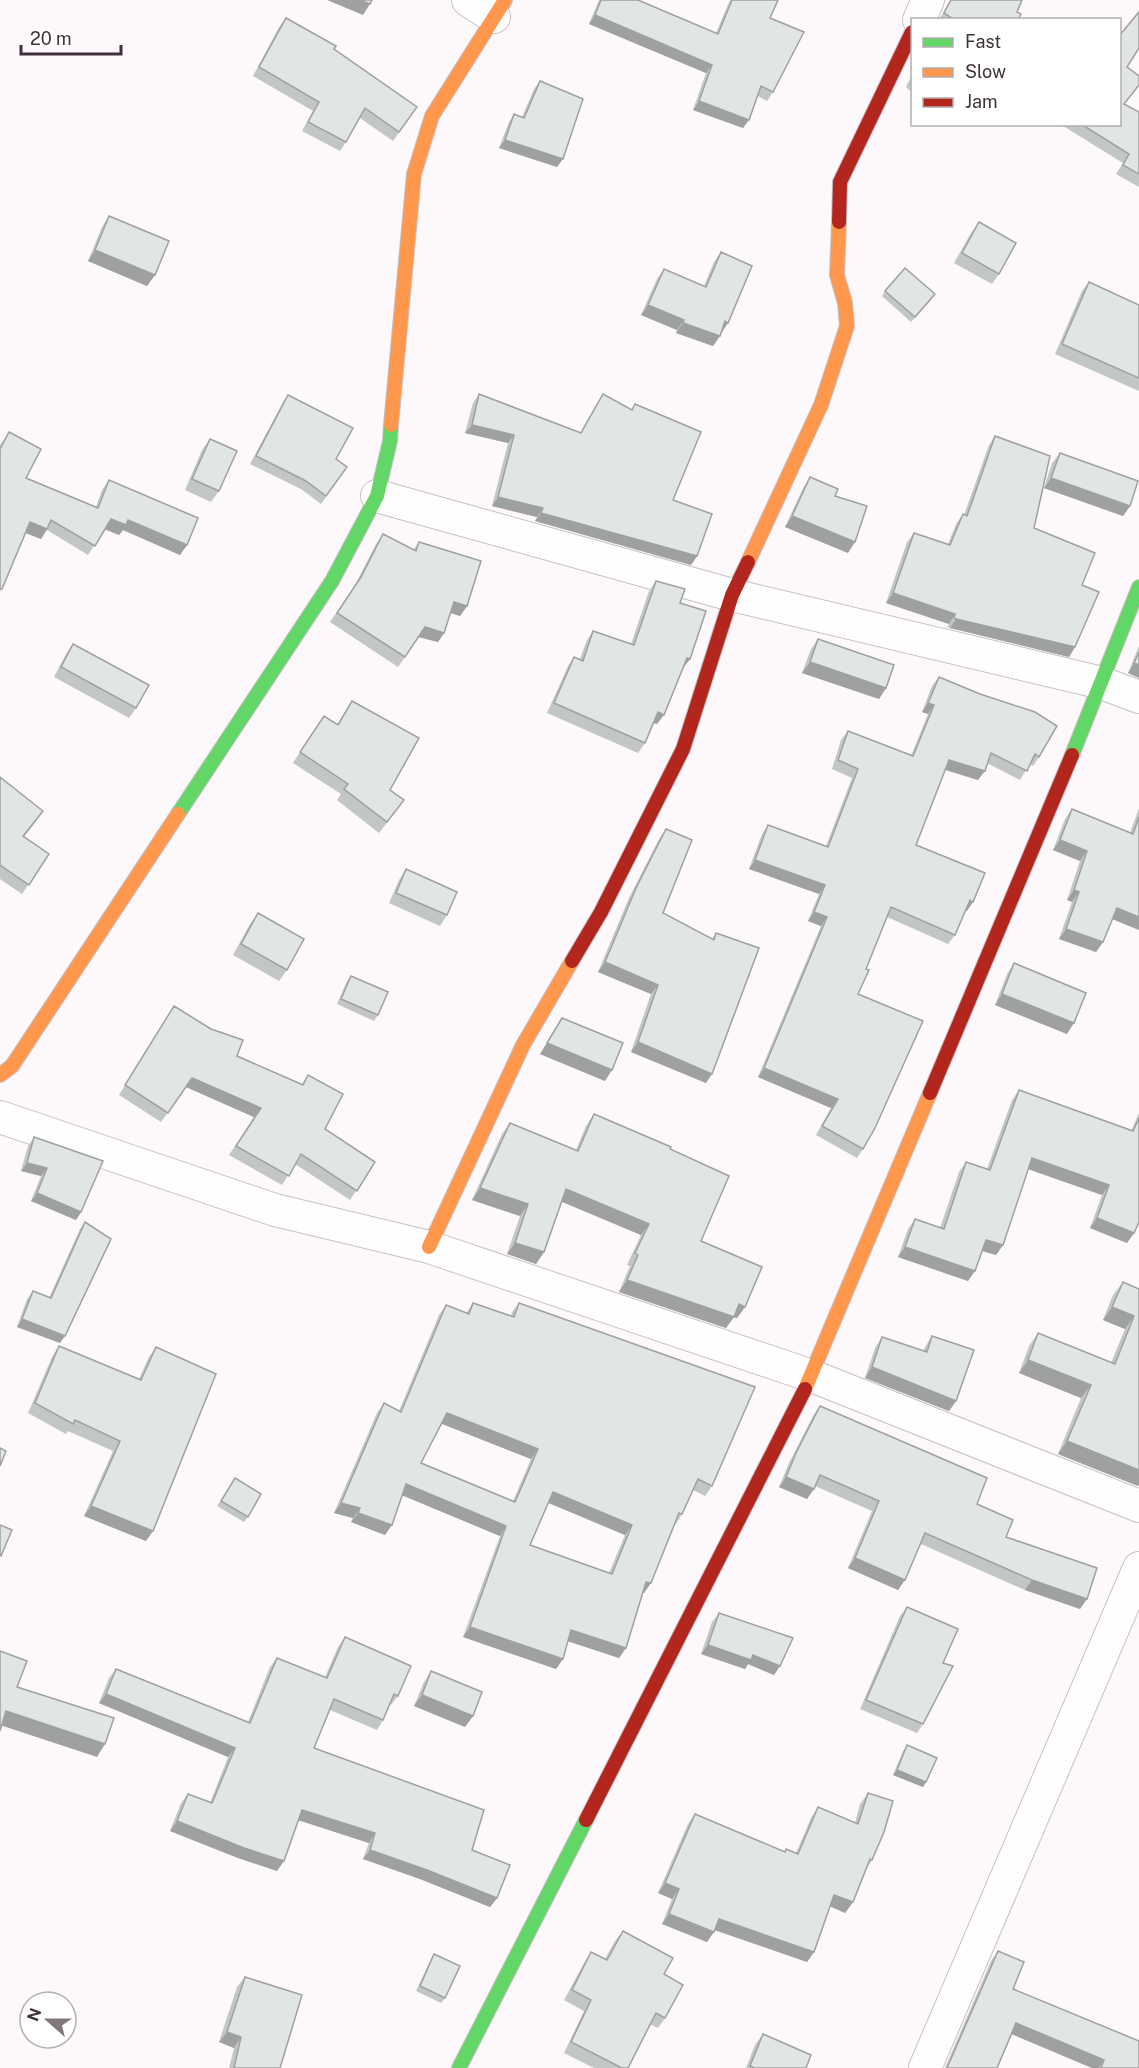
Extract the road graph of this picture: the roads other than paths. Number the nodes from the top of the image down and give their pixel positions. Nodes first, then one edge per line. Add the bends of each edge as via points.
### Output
1 (468, 0) edge
2 (928, 0) edge
3 (500, 9) edge
4 (920, 18) edge
5 (911, 34) edge
6 (377, 496) junction
7 (1139, 587) edge
8 (732, 595) junction
9 (1102, 683) junction
10 (1139, 697) edge
11 (0, 1075) edge
12 (0, 1117) edge
13 (429, 1247) junction
14 (812, 1377) junction
15 (1139, 1506) edge
16 (1139, 1568) edge
17 (459, 2068) edge
18 (926, 2068) edge

1 - 3 street
2 - 4 street
3 - 6 street via 432,116 414,174 390,441
5 - 8 street via 840,182 837,275 847,326 838,356 821,405
6 - 8 street
6 - 11 street via 332,581 12,1066
7 - 9 street
8 - 9 street
8 - 13 street via 683,749 601,912 523,1046
9 - 10 street
9 - 14 street
12 - 13 street via 275,1210
13 - 14 street
14 - 15 street
14 - 17 street
16 - 18 street

